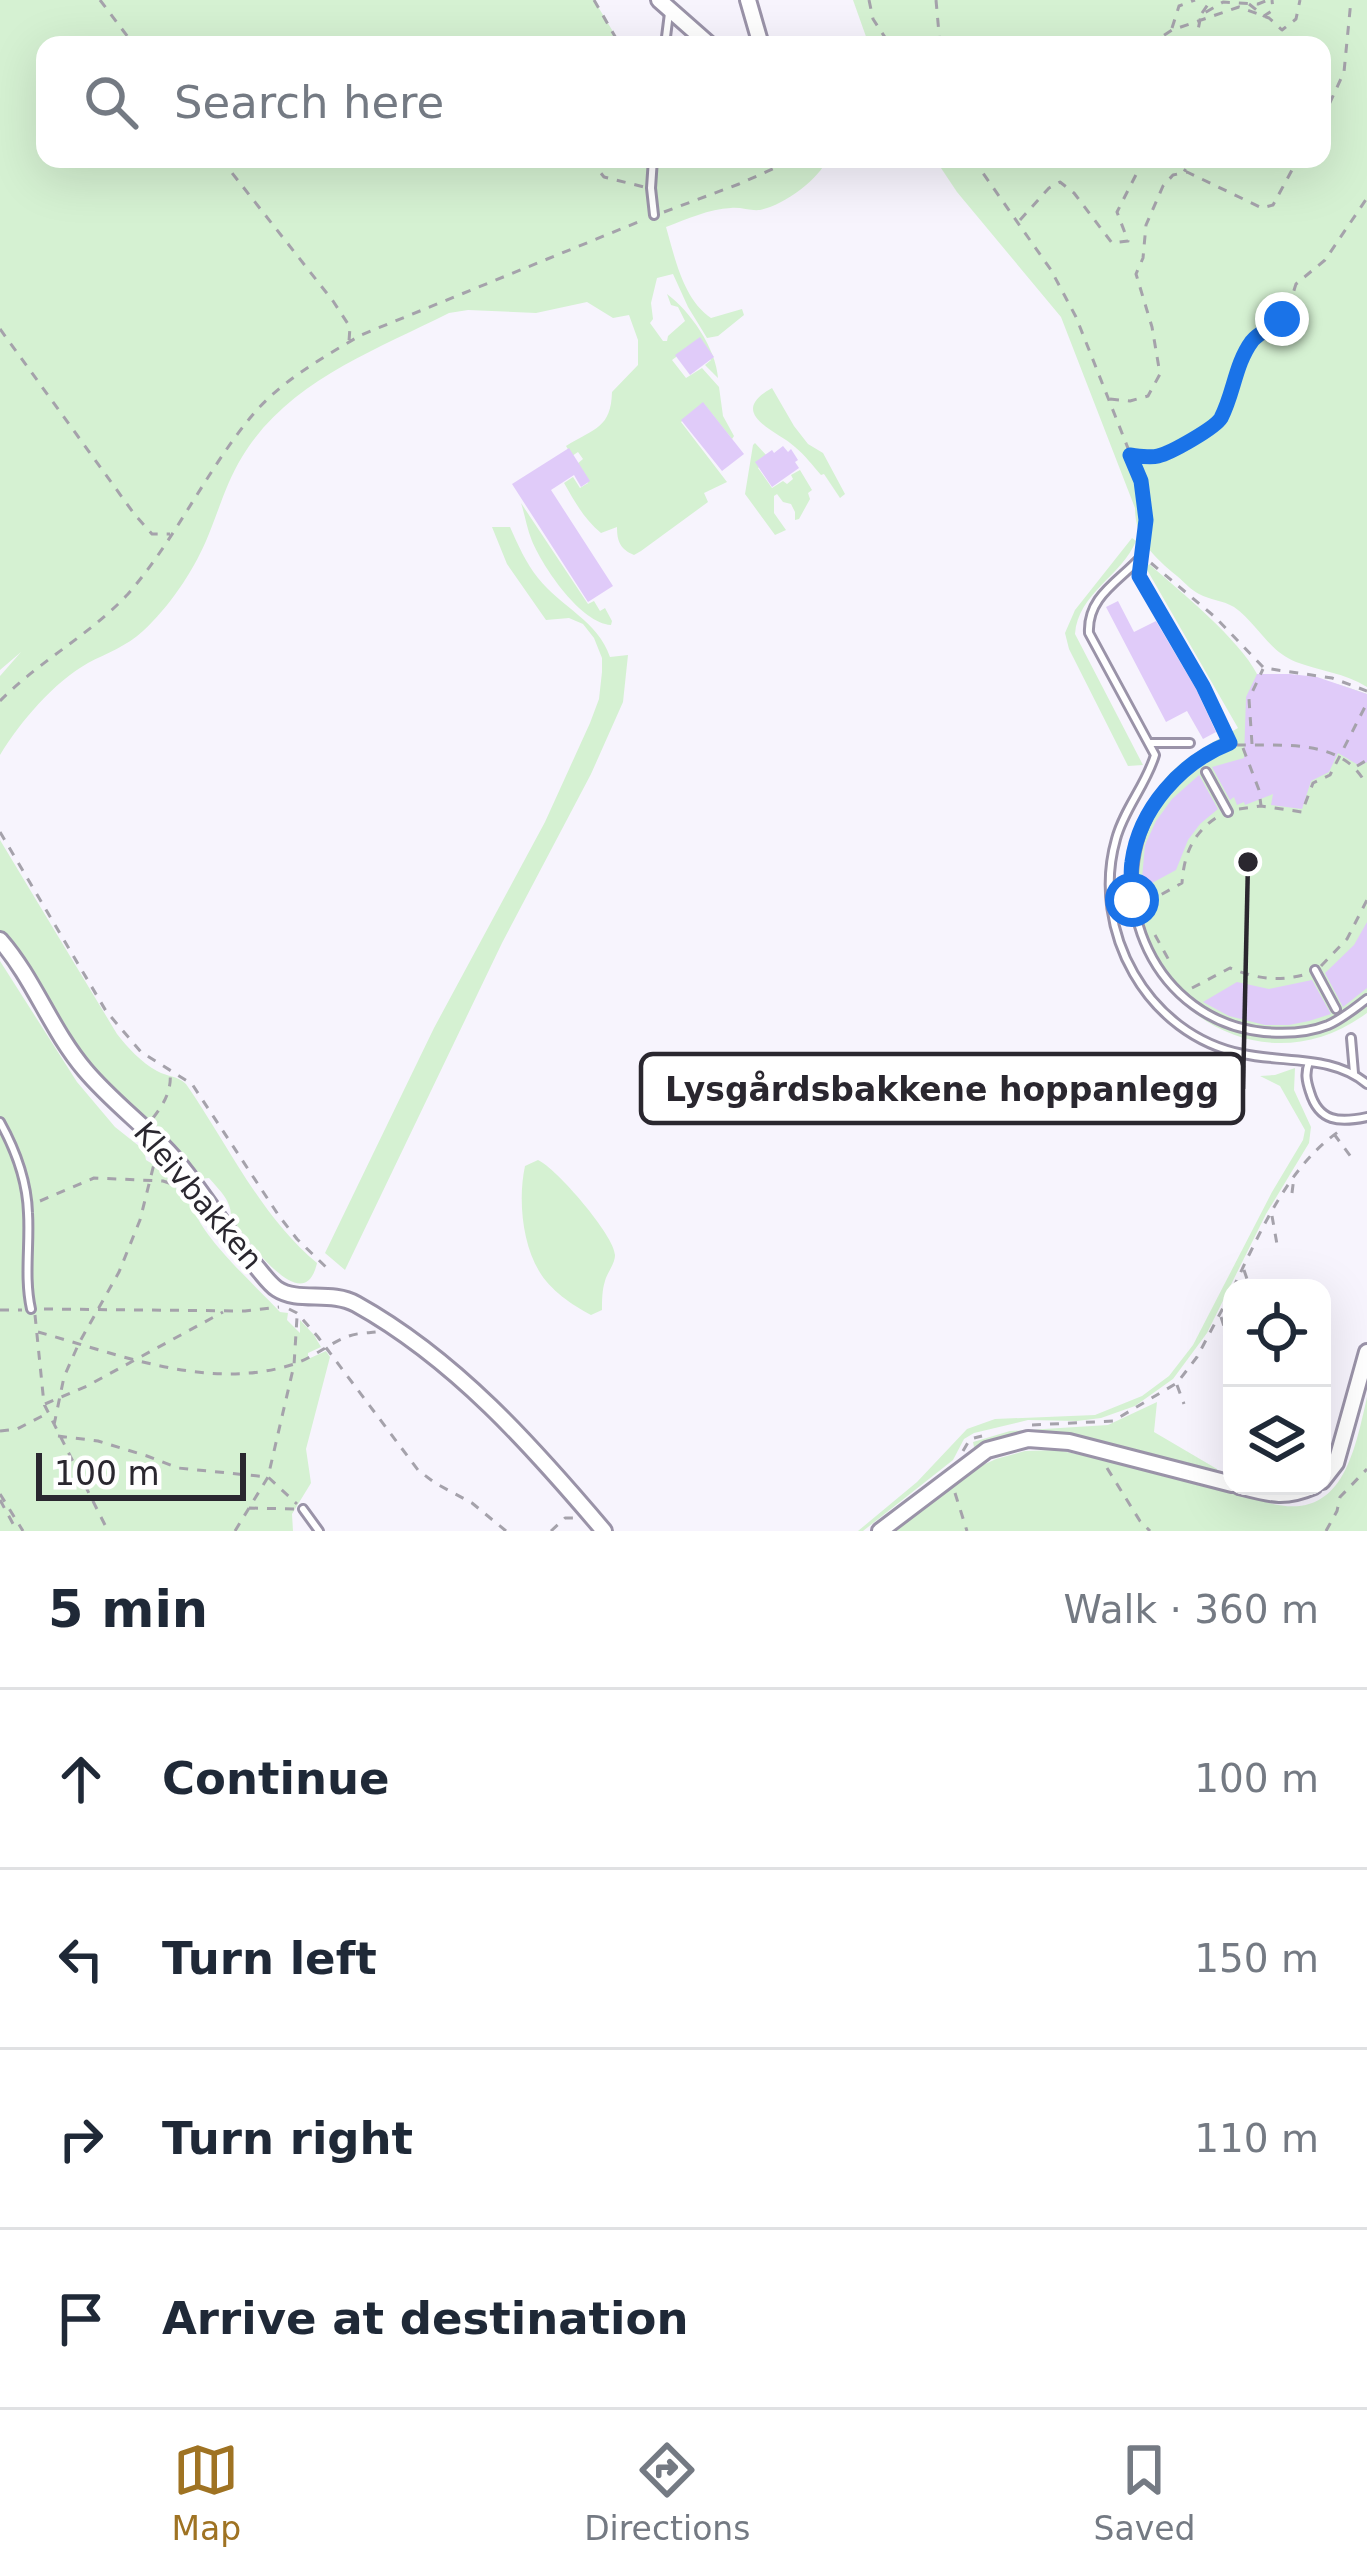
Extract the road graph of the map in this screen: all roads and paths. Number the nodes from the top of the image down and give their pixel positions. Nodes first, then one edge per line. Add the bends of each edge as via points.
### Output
1 (100, 0) edge
2 (594, 0) edge
3 (748, 0) edge
4 (869, 0) edge
5 (936, 0) edge
6 (1195, 0) edge
7 (1212, 0) edge
8 (1270, 0) edge
9 (1300, 0) edge
10 (1351, 0) edge
11 (1224, 1) edge
12 (1250, 1) edge
13 (664, 5) edge
14 (1264, 16) junction
15 (1200, 18) junction
16 (1171, 31) junction
17 (127, 36) edge
18 (615, 36) edge
19 (665, 36) edge
20 (700, 36) edge
21 (758, 36) edge
22 (884, 36) edge
23 (939, 36) edge
24 (1163, 36) edge
25 (1197, 36) edge
26 (1331, 100) edge
27 (228, 168) edge
28 (597, 168) edge
29 (652, 168) edge
30 (775, 168) edge
31 (980, 168) edge
32 (1139, 168) edge
33 (1181, 168) edge
34 (1293, 168) edge
35 (1187, 172) junction
36 (651, 188) junction
37 (1367, 198) edge
38 (654, 215) junction
39 (1017, 223) junction
40 (0, 329) edge
41 (348, 343) junction
42 (1108, 399) junction
43 (1130, 455) junction
44 (172, 533) junction
45 (1142, 556) junction
46 (1264, 668) junction
47 (1367, 691) edge
48 (0, 701) edge
49 (1367, 703) edge
50 (1149, 742) junction
51 (1190, 743) dead end
52 (1230, 743) junction
53 (1252, 744) junction
54 (1242, 747) junction
55 (1337, 757) junction
56 (1367, 760) edge
57 (1355, 766) junction
58 (1207, 772) dead end
59 (1367, 777) edge
60 (1307, 796) junction
61 (1316, 800) dead end
62 (1261, 806) junction
63 (1228, 812) junction
64 (0, 832) edge
65 (1366, 901) edge
66 (1140, 907) dead end
67 (1151, 928) dead end
68 (0, 940) edge
69 (1174, 970) dead end
70 (1315, 970) junction
71 (1185, 992) dead end
72 (1367, 999) edge
73 (1336, 1010) dead end
74 (1351, 1038) dead end
75 (1309, 1062) junction
76 (170, 1069) junction
77 (1354, 1073) junction
78 (1367, 1084) edge
79 (1364, 1118) edge
80 (0, 1121) edge
81 (144, 1129) junction
82 (1334, 1134) junction
83 (159, 1144) junction
84 (1351, 1157) dead end
85 (1294, 1175) junction
86 (150, 1180) junction
87 (181, 1186) dead end
88 (1292, 1192) dead end
89 (28, 1207) junction
90 (1272, 1214) junction
91 (1279, 1250) dead end
92 (1243, 1268) junction
93 (329, 1270) dead end
94 (1238, 1279) edge
95 (1247, 1279) edge
96 (31, 1309) junction
97 (1223, 1309) edge
98 (0, 1310) edge
99 (99, 1310) junction
100 (226, 1311) junction
101 (297, 1313) junction
102 (1220, 1315) junction
103 (1223, 1324) edge
104 (396, 1329) junction
105 (38, 1332) junction
106 (79, 1343) junction
107 (326, 1348) junction
108 (1367, 1352) edge
109 (133, 1360) junction
110 (295, 1365) junction
111 (1177, 1384) junction
112 (58, 1398) junction
113 (44, 1404) junction
114 (1184, 1404) dead end
115 (48, 1413) junction
116 (54, 1426) junction
117 (1027, 1426) dead end
118 (0, 1431) edge
119 (988, 1434) dead end
120 (58, 1436) junction
121 (1098, 1450) junction
122 (964, 1465) junction
123 (1331, 1469) edge
124 (1367, 1469) edge
125 (268, 1477) junction
126 (949, 1477) junction
127 (1223, 1482) edge
128 (0, 1497) edge
129 (249, 1508) junction
130 (303, 1510) junction
131 (7, 1513) junction
132 (0, 1516) edge
133 (599, 1525) edge
134 (20, 1531) edge
135 (108, 1531) edge
136 (235, 1531) edge
137 (319, 1531) edge
138 (506, 1531) edge
139 (551, 1531) edge
140 (880, 1531) edge
141 (967, 1531) edge
142 (1150, 1531) edge
143 (1326, 1531) edge

1 - 17 path
2 - 18 path
3 - 21 street
4 - 22 path
5 - 23 path
6 - 16 path via 1179,6
7 - 11 path
7 - 15 path
8 - 12 path
8 - 14 path via 1273,10
9 - 14 path via 1295,20 1282,30
10 - 26 path via 1344,72
11 - 12 path
11 - 15 path
12 - 14 path
13 - 19 lane
13 - 20 street
14 - 15 path via 1239,7
15 - 16 path
15 - 25 path
16 - 24 path
27 - 41 path via 333,301 350,327
28 - 36 path via 604,177
29 - 36 lane
30 - 38 path
31 - 39 path
32 - 39 path via 1117,212 1128,241 1112,243 1060,182
33 - 35 path
34 - 35 path via 1273,206 1262,208
35 - 42 path via 1163,185 1136,274 1160,374 1148,396
36 - 38 lane
37 - 43 path via 1325,260 1296,284 1282,319 1253,339 1220,421 1159,456
38 - 41 path
39 - 42 path via 1076,317
40 - 44 path via 135,515 152,534
41 - 44 path via 250,418
42 - 43 path
43 - 45 path via 1146,520
44 - 48 path via 125,596
45 - 46 path
45 - 50 lane via 1099,597 1088,633
45 - 52 lane via 1139,576
46 - 47 path
46 - 53 path via 1250,699
49 - 55 path
50 - 51 lane
50 - 75 lane via 1150,773 1121,824 1109,872 1124,958 1153,1001 1197,1036 1237,1054
52 - 54 path
52 - 72 lane via 1161,793 1138,837 1132,900 1156,962 1187,1002 1252,1030 1303,1033
53 - 54 path
53 - 55 path
54 - 62 path
55 - 57 path
55 - 60 path
56 - 57 path
57 - 59 path
58 - 63 lane
60 - 61 path
60 - 62 path via 1302,812
62 - 63 path
63 - 66 path via 1195,836 1182,883
64 - 76 path via 106,1011 141,1052
65 - 70 path via 1347,939
67 - 69 path
68 - 81 street, Kleivbakken via 83,1068
70 - 71 path via 1267,979 1229,968
70 - 73 lane
74 - 77 lane
75 - 77 lane
75 - 79 lane via 1317,1110
76 - 81 path via 165,1101
76 - 93 path via 192,1084 279,1216
77 - 78 lane
79 - 82 path
80 - 89 lane
81 - 83 street, Kleivbakken
82 - 84 path
82 - 85 path
83 - 86 path
83 - 104 street, Kleivbakken via 278,1290 352,1300
85 - 88 path
85 - 90 path
86 - 87 path
86 - 89 path via 94,1178
86 - 99 path
89 - 96 lane
90 - 91 path
90 - 92 path
92 - 94 path
92 - 95 path
96 - 98 path
96 - 99 path
96 - 105 path
97 - 102 path
99 - 100 path
99 - 106 path
100 - 101 path via 270,1306
100 - 109 path
101 - 107 path
101 - 110 path
102 - 103 path
102 - 111 path
104 - 107 path via 350,1335
104 - 133 street, Kleivbakken via 508,1422
105 - 106 path
105 - 113 path
106 - 109 path
106 - 112 path
107 - 110 path
107 - 138 path via 418,1470
108 - 123 street
109 - 110 path via 214,1374
109 - 112 path
110 - 125 path
111 - 114 path
111 - 117 path via 1113,1420
112 - 113 path
112 - 116 path
113 - 115 path
115 - 116 path
115 - 118 path
116 - 120 path
119 - 122 path via 963,1448
120 - 125 path via 178,1468
120 - 135 path
121 - 122 street via 1028,1439
121 - 127 street
121 - 142 path
122 - 126 street
124 - 143 path via 1340,1497
125 - 129 path
125 - 130 path
126 - 140 street
126 - 141 path
128 - 131 path
128 - 134 path
129 - 130 path
129 - 136 path
130 - 137 lane
131 - 132 path
131 - 134 path
133 - 139 path via 566,1518

